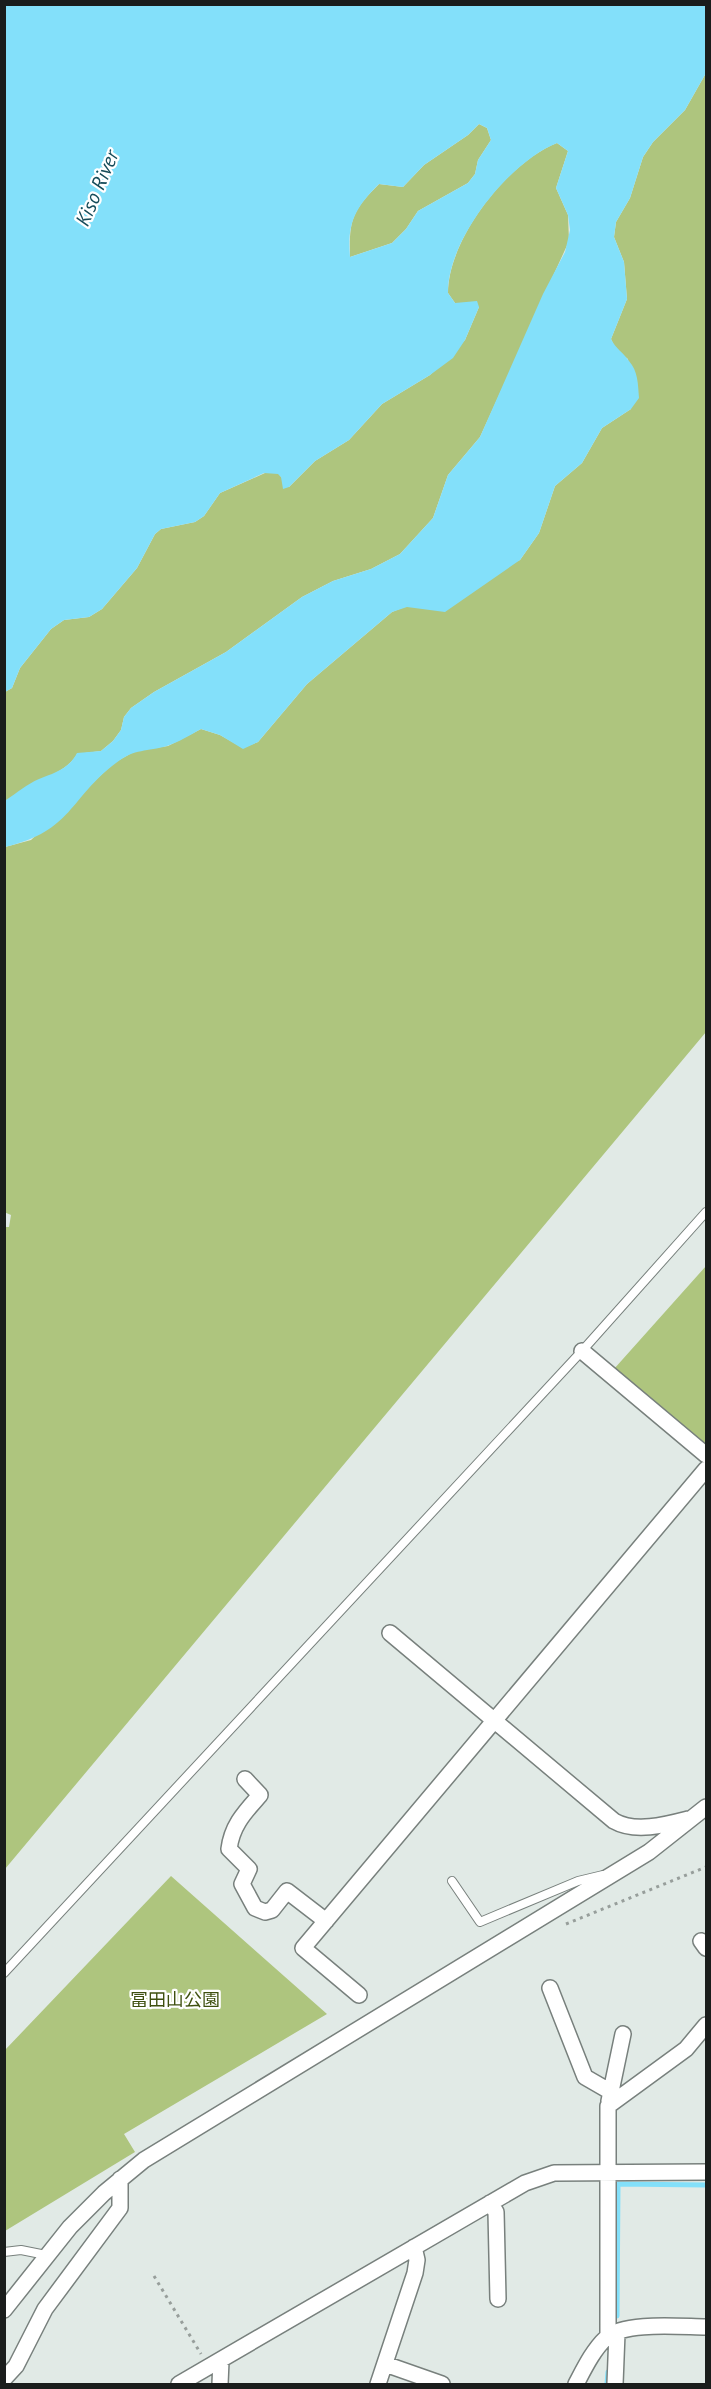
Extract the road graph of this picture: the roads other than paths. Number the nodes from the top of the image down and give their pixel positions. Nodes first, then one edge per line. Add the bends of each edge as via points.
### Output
1 (706, 1212) edge
2 (582, 1351) junction
3 (706, 1455) edge
4 (706, 1469) edge
5 (390, 1633) dead end
6 (495, 1722) junction
7 (245, 1779) dead end
8 (701, 1812) edge
9 (614, 1873) junction
10 (452, 1881) dead end
11 (326, 1921) junction
12 (4, 1973) edge
13 (550, 1988) dead end
14 (359, 1995) dead end
15 (706, 2025) edge
16 (622, 2034) dead end
17 (609, 2099) junction
18 (706, 2172) edge
19 (607, 2173) junction
20 (120, 2179) junction
21 (490, 2203) junction
22 (414, 2247) junction
23 (4, 2252) edge
24 (46, 2255) junction
25 (498, 2299) dead end
26 (4, 2310) edge
27 (706, 2327) edge
28 (612, 2334) junction
29 (215, 2364) junction
30 (385, 2364) junction
31 (4, 2379) edge
32 (179, 2385) edge
33 (220, 2385) edge
34 (378, 2385) edge
35 (442, 2385) edge
36 (576, 2385) edge
37 (615, 2385) edge

1 - 2 lane
2 - 3 street
2 - 12 lane
4 - 6 street
5 - 6 street
6 - 8 street via 624,1827 662,1826
6 - 11 street
7 - 11 street via 260,1795 241,1815 231,1833 229,1849 249,1869 242,1884 255,1908 272,1910 287,1891
8 - 9 street
9 - 10 lane via 578,1881 480,1922
9 - 20 street via 232,2105
11 - 14 street via 303,1948
13 - 17 street via 585,2077
15 - 17 street via 686,2049
16 - 17 street
17 - 19 street
18 - 19 street
19 - 21 street via 554,2173 525,2182
19 - 28 street
20 - 24 street
20 - 31 street via 120,2208 45,2309 16,2366
21 - 22 street
21 - 25 street via 496,2212
22 - 29 street
22 - 30 street via 415,2273
23 - 24 lane via 21,2250
24 - 26 street
27 - 28 street via 640,2326
28 - 36 street via 596,2349
28 - 37 street via 618,2364
29 - 32 street
29 - 33 street
30 - 34 street
30 - 35 street

